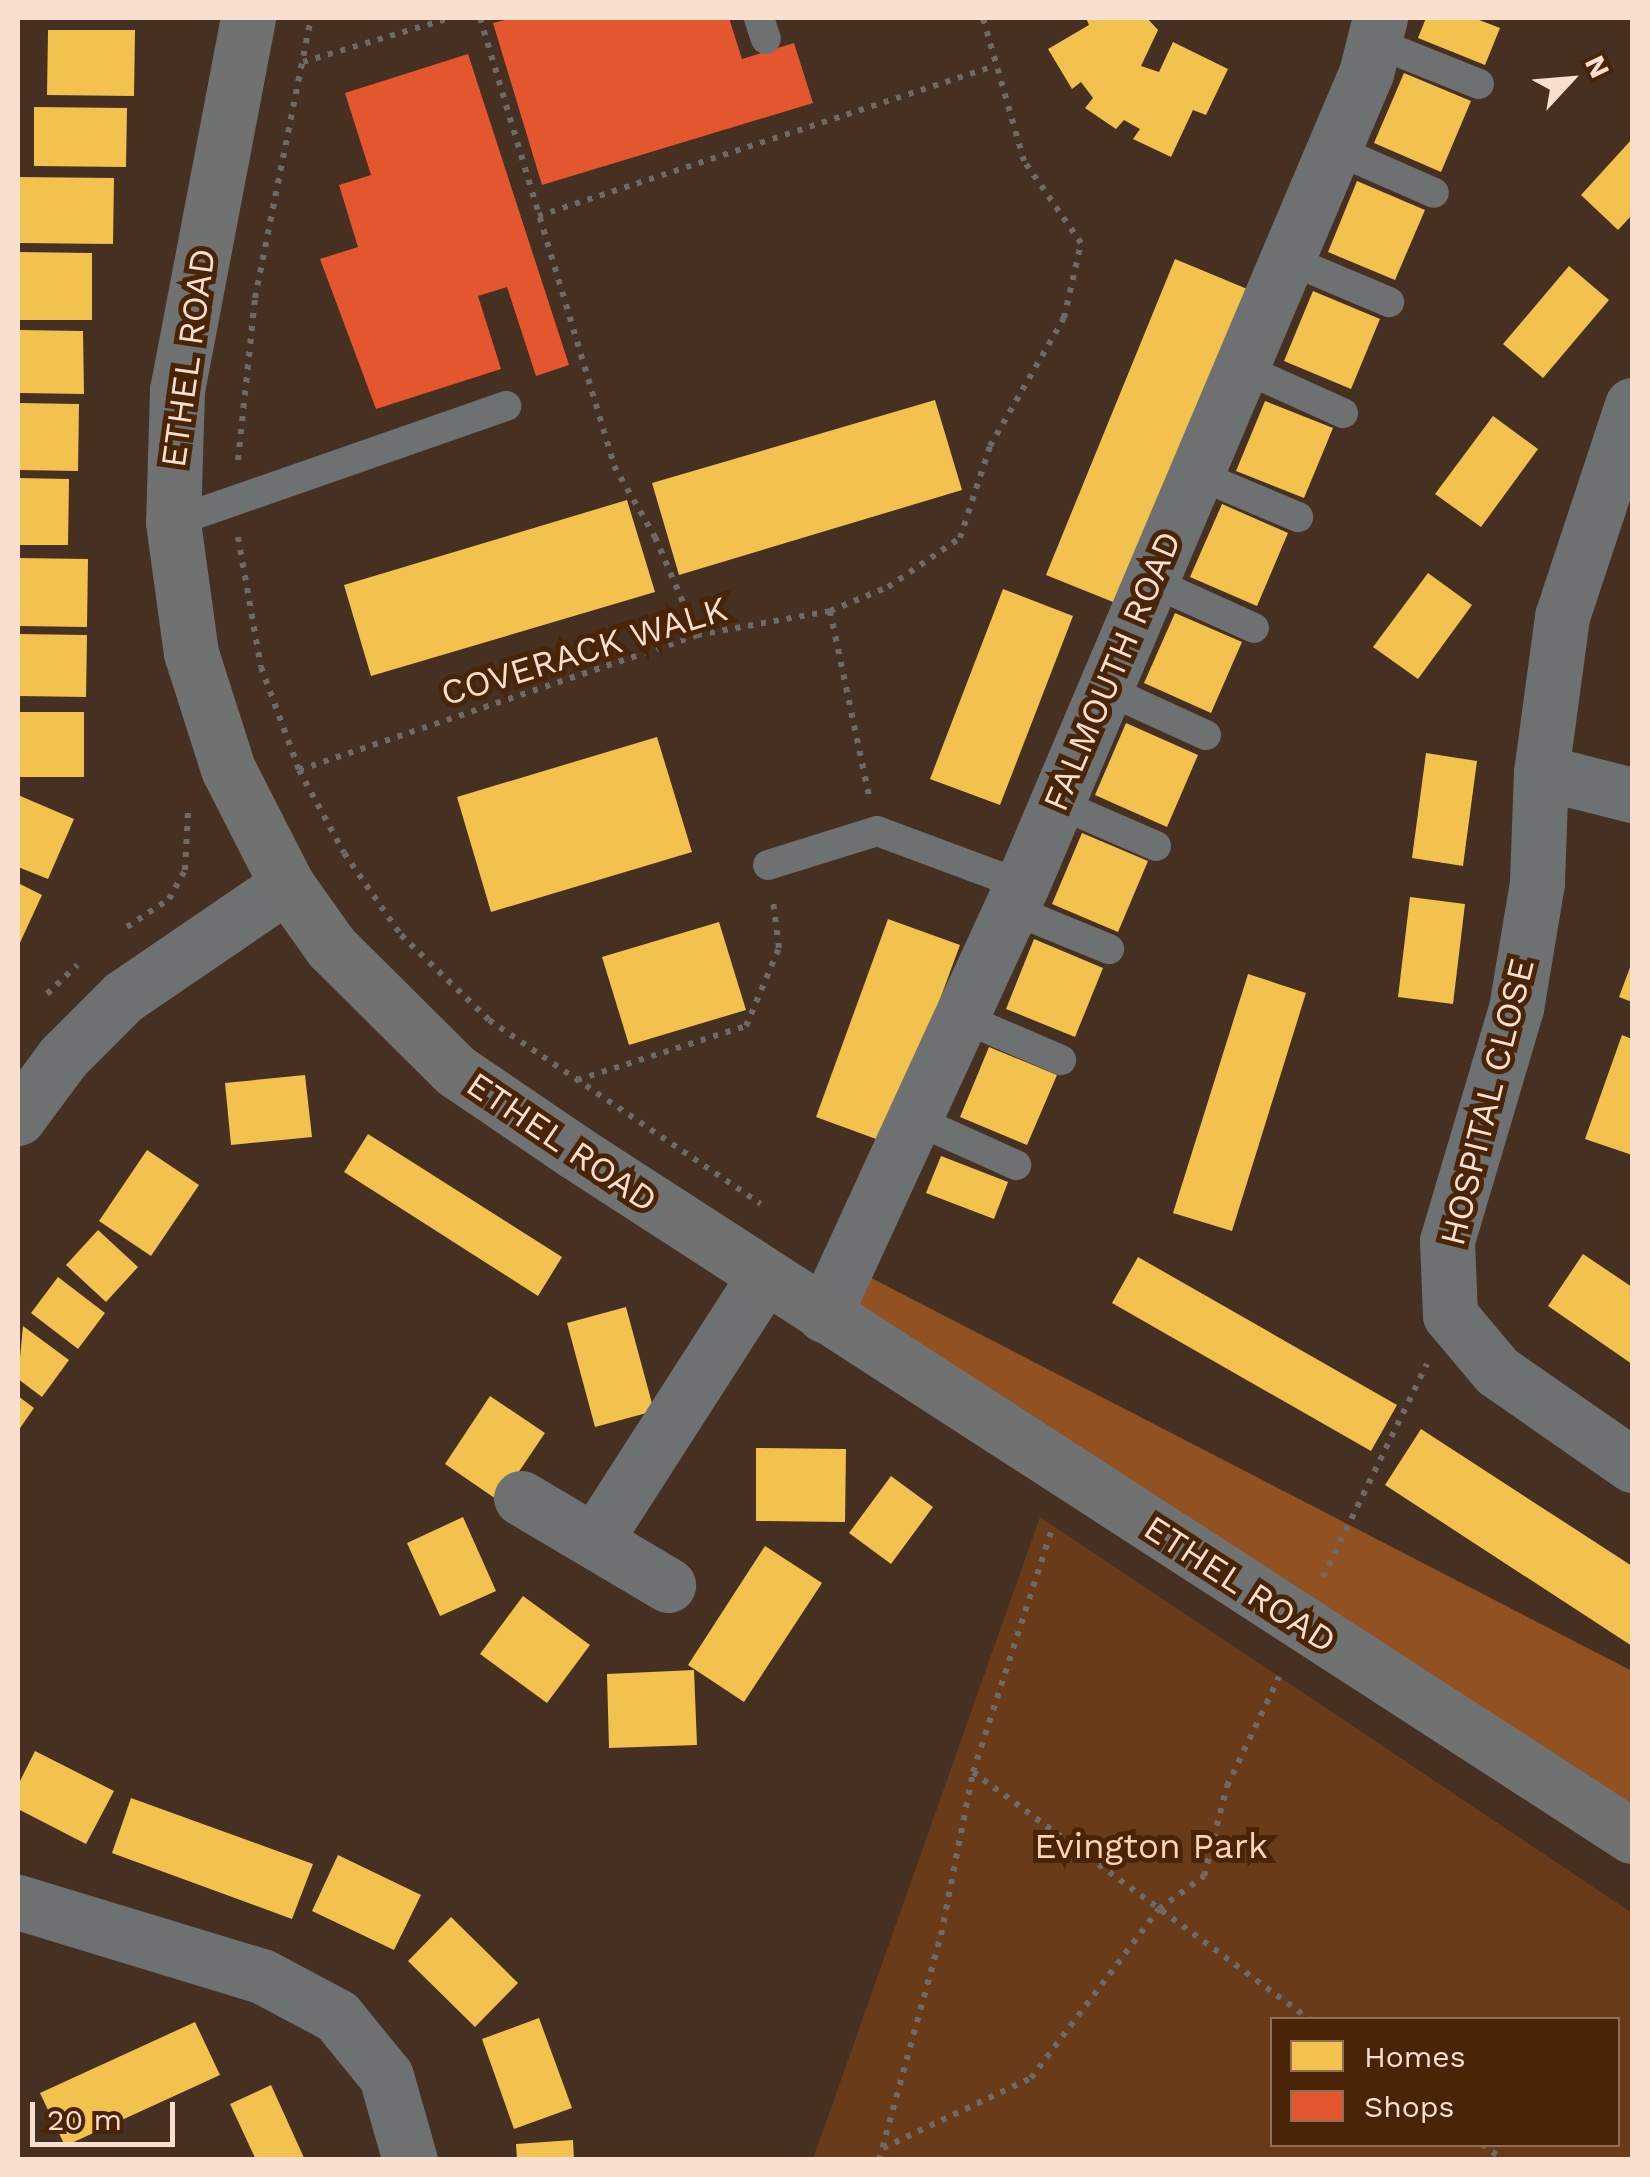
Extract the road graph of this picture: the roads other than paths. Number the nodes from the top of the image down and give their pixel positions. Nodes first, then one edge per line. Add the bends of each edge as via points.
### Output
1 (248, 18) edge
2 (1377, 30) edge
3 (1479, 84) dead end
4 (1334, 149) junction
5 (1434, 193) dead end
6 (1287, 259) junction
7 (1389, 302) dead end
8 (1242, 368) junction
9 (1632, 405) edge
10 (506, 406) dead end
11 (1343, 412) dead end
12 (1196, 474) junction
13 (1298, 517) dead end
14 (173, 522) junction
15 (1150, 581) junction
16 (1254, 628) dead end
17 (1105, 690) junction
18 (1206, 735) dead end
19 (1541, 772) junction
20 (1632, 795) edge
21 (1056, 803) junction
22 (1156, 846) dead end
23 (768, 865) road end
24 (286, 885) junction
25 (1016, 897) junction
26 (1109, 949) dead end
27 (961, 1018) junction
28 (1061, 1060) dead end
29 (18, 1118) edge
30 (916, 1120) junction
31 (1016, 1165) dead end
32 (764, 1277) junction
33 (824, 1316) junction
34 (1632, 1465) edge
35 (521, 1498) dead end
36 (596, 1537) junction
37 (668, 1585) dead end
38 (1632, 1836) edge
39 (18, 1902) edge
40 (410, 2160) edge

1 - 14 street, ETHEL ROAD via 177,390 169,472
2 - 3 lane
2 - 4 street, FALMOUTH ROAD
4 - 5 lane
4 - 6 street, FALMOUTH ROAD
6 - 7 lane
6 - 8 street, FALMOUTH ROAD
8 - 11 lane
8 - 12 street, FALMOUTH ROAD
9 - 19 street, HOSPITAL CLOSE via 1562,617
10 - 14 lane
12 - 13 lane
12 - 15 street, FALMOUTH ROAD
14 - 24 street, ETHEL ROAD via 190,653 228,768
15 - 16 lane
15 - 17 street, FALMOUTH ROAD
17 - 18 lane
17 - 21 street, FALMOUTH ROAD
19 - 20 street
19 - 34 street, HOSPITAL CLOSE via 1538,882 1516,1008 1446,1241 1450,1314 1497,1370
21 - 22 lane
21 - 25 street, FALMOUTH ROAD
23 - 25 lane via 877,831
24 - 29 street via 123,997 64,1057
24 - 32 street, ETHEL ROAD via 331,946 456,1071
25 - 26 lane
25 - 27 street, FALMOUTH ROAD
27 - 28 lane
27 - 30 street, FALMOUTH ROAD
30 - 31 lane
30 - 33 street, FALMOUTH ROAD
32 - 33 street, ETHEL ROAD
32 - 36 street
33 - 38 street, ETHEL ROAD
35 - 36 street
36 - 37 street
39 - 40 street via 262,1976 337,2016 386,2076

